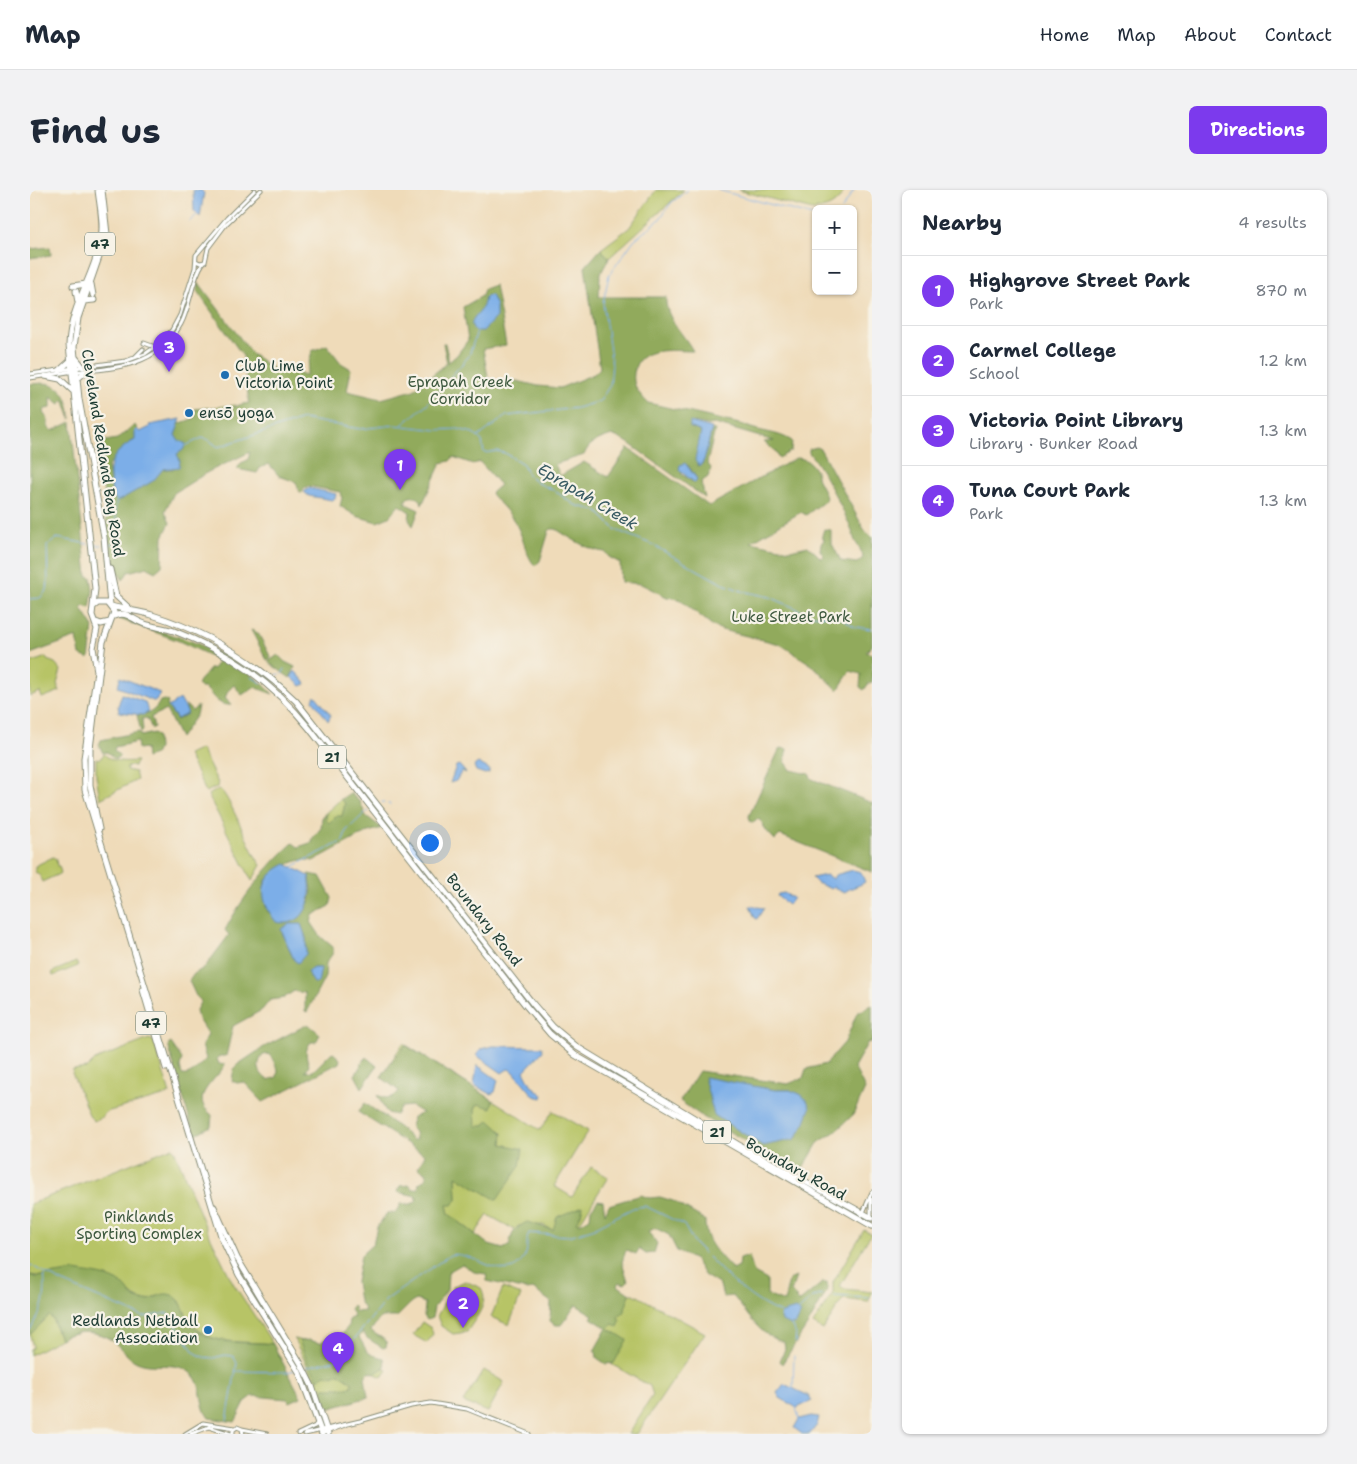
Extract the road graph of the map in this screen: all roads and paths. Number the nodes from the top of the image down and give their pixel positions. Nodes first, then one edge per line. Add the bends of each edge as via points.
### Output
1 (98, 190) edge
2 (102, 190) edge
3 (255, 190) edge
4 (261, 190) edge
5 (199, 252) junction
6 (206, 255) junction
7 (196, 260) junction
8 (204, 263) junction
9 (88, 284) junction
10 (81, 302) junction
11 (144, 342) dead end
12 (155, 347) junction
13 (143, 349) dead end
14 (72, 359) junction
15 (134, 359) junction
16 (84, 369) junction
17 (60, 370) junction
18 (74, 370) junction
19 (30, 374) edge
20 (45, 376) junction
21 (30, 378) edge
22 (77, 379) junction
23 (73, 391) junction
24 (110, 576) junction
25 (111, 605) junction
26 (94, 606) junction
27 (140, 612) junction
28 (114, 616) junction
29 (96, 622) junction
30 (110, 622) junction
31 (102, 845) junction
32 (872, 1192) edge
33 (863, 1213) junction
34 (872, 1218) edge
35 (860, 1220) junction
36 (872, 1226) edge
37 (301, 1371) junction
38 (318, 1422) junction
39 (204, 1425) junction
40 (235, 1428) junction
41 (242, 1429) junction
42 (324, 1432) edge
43 (185, 1434) edge
44 (192, 1434) edge
45 (232, 1434) edge
46 (243, 1434) edge
47 (267, 1434) edge
48 (298, 1434) edge
49 (305, 1434) edge
50 (529, 1434) edge

1 - 9 highway, Cleveland Redland Bay Road / 47 via 103,224
2 - 9 highway, Cleveland Redland Bay Road / 47 via 107,234
3 - 5 main road
4 - 6 main road via 226,224
5 - 6 main road
5 - 7 main road
6 - 8 main road
7 - 8 main road
7 - 12 main road via 178,318 169,334
8 - 16 main road via 181,324 160,349 132,365
9 - 10 highway, Cleveland Redland Bay Road / 47
9 - 10 highway via 94,297
9 - 10 highway via 75,288
10 - 14 highway, Cleveland Redland Bay Road / 47
11 - 12 main road
12 - 15 main road
13 - 15 main road
14 - 16 highway
14 - 17 highway
14 - 18 highway, Cleveland Redland Bay Road / 47
15 - 16 main road
16 - 18 main road
16 - 22 highway
17 - 18 main road
17 - 19 main road
18 - 20 main road
18 - 22 highway, Cleveland Redland Bay Road / 21
18 - 23 highway, Cleveland Redland Bay Road / 47
20 - 21 main road
20 - 23 highway via 60,379
22 - 24 highway, Cleveland Redland Bay Road / 21
23 - 26 highway, Cleveland Redland Bay Road via 95,581
24 - 25 highway, Cleveland Redland Bay Road / 21 via 108,594
24 - 27 highway, 21 via 119,601
25 - 26 highway, 21 via 103,602
25 - 27 highway, Boundary Road / 21
25 - 28 highway, Cleveland Redland Bay Road
26 - 29 highway, Cleveland Redland Bay Road via 92,615
27 - 33 highway, Boundary Road / 21 via 231,649 262,670 296,700 534,1004 565,1038 737,1144
28 - 30 highway, Cleveland Redland Bay Road
28 - 35 highway, Boundary Road / 21 via 130,616 142,624 173,631 211,647 244,665 283,697 527,1008 564,1046
29 - 30 highway
29 - 31 highway, Cleveland Redland Bay Road / 47 via 93,648 97,671 83,771
30 - 31 highway, Cleveland Redland Bay Road / 47 via 103,642 89,758 90,785
31 - 37 highway, Cleveland Redland Bay Road / 47 via 208,1191 237,1258
32 - 33 main road
32 - 34 main road
33 - 34 highway, Boundary Road / 21
33 - 35 main road
35 - 36 highway, Boundary Road / 21
37 - 38 highway, Cleveland Redland Bay Road / 47
37 - 42 highway, Cleveland Redland Bay Road / 47 via 312,1386
38 - 42 highway, Cleveland Redland Bay Road / 47
38 - 48 main road
39 - 40 main road
39 - 43 main road
39 - 44 main road
39 - 45 main road
40 - 41 main road
40 - 45 main road
41 - 46 main road
41 - 47 main road
42 - 49 main road
42 - 50 main road via 431,1403 467,1409

